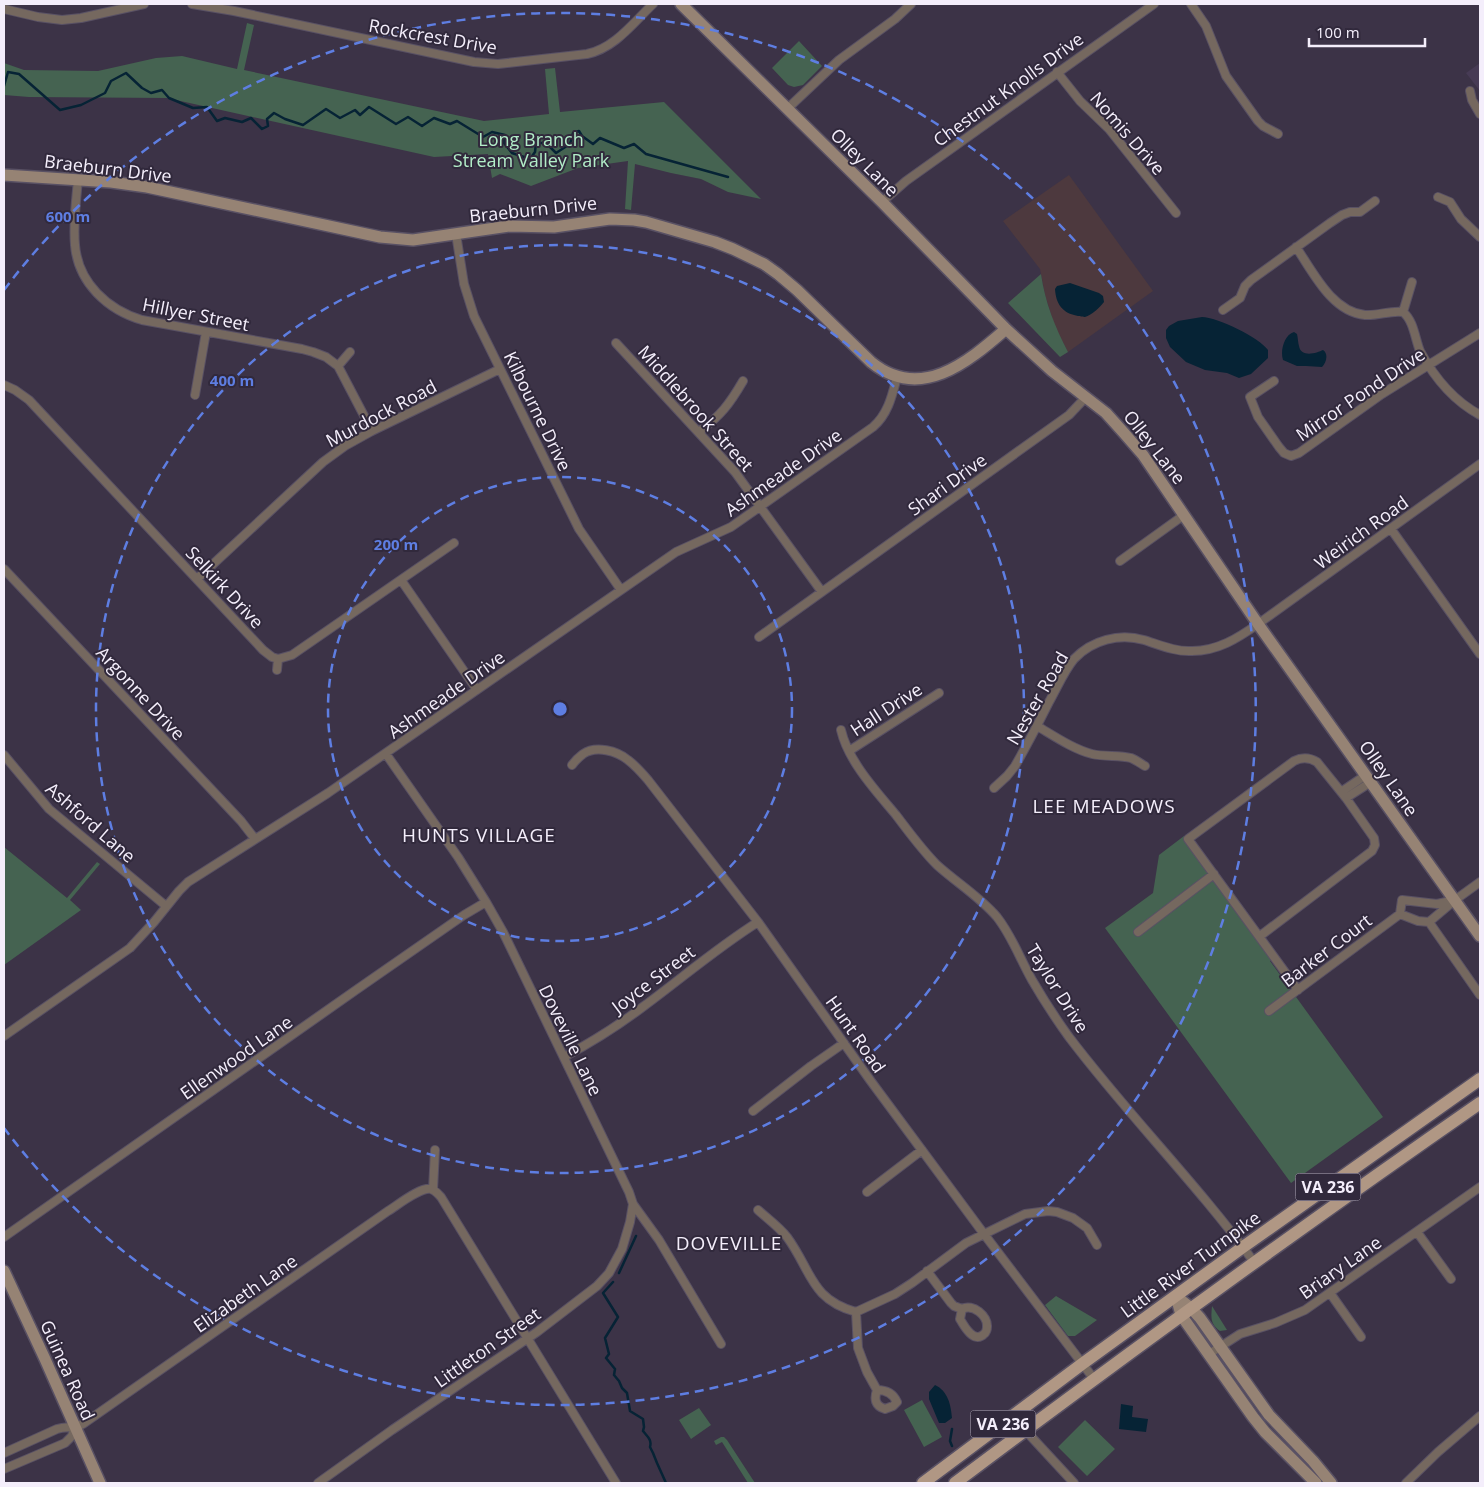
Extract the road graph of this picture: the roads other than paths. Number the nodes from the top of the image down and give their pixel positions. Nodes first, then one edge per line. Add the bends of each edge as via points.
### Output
1 (144, 4) edge
2 (192, 4) edge
3 (653, 4) edge
4 (681, 4) edge
5 (911, 4) edge
6 (1154, 4) edge
7 (1191, 4) edge
8 (234, 7) edge
9 (4, 8) edge
10 (1057, 72) junction
11 (1470, 91) dead end
12 (787, 108) junction
13 (1480, 114) edge
14 (1278, 134) dead end
15 (4, 175) edge
16 (78, 180) junction
17 (1438, 197) dead end
18 (1375, 201) dead end
19 (882, 202) junction
20 (1176, 212) dead end
21 (456, 234) junction
22 (1480, 237) edge
23 (1296, 247) junction
24 (1412, 282) dead end
25 (1223, 310) dead end
26 (1403, 312) junction
27 (1006, 329) junction
28 (206, 332) junction
29 (1480, 333) edge
30 (616, 342) dead end
31 (350, 352) dead end
32 (1429, 365) junction
33 (338, 366) junction
34 (500, 369) junction
35 (897, 378) junction
36 (743, 381) dead end
37 (1274, 381) dead end
38 (4, 385) edge
39 (195, 395) dead end
40 (1086, 398) junction
41 (1480, 415) edge
42 (372, 431) junction
43 (700, 432) junction
44 (1480, 464) edge
45 (761, 507) junction
46 (1184, 515) junction
47 (1391, 529) junction
48 (454, 543) dead end
49 (1120, 561) dead end
50 (4, 569) edge
51 (197, 579) junction
52 (401, 580) junction
53 (621, 590) junction
54 (822, 592) junction
55 (1258, 624) junction
56 (759, 637) dead end
57 (1480, 654) edge
58 (278, 660) junction
59 (277, 670) dead end
60 (477, 690) junction
61 (939, 693) dead end
62 (1037, 726) junction
63 (841, 730) dead end
64 (849, 751) junction
65 (386, 754) junction
66 (4, 755) edge
67 (572, 765) dead end
68 (1145, 766) dead end
69 (1368, 778) junction
70 (994, 788) dead end
71 (1344, 795) junction
72 (255, 839) junction
73 (1214, 874) junction
74 (1480, 882) edge
75 (1455, 900) junction
76 (486, 902) junction
77 (166, 906) junction
78 (1400, 914) junction
79 (758, 922) junction
80 (1429, 922) junction
81 (1138, 932) dead end
82 (1260, 936) junction
83 (1480, 936) edge
84 (1298, 990) junction
85 (1480, 995) edge
86 (1269, 1011) dead end
87 (4, 1036) edge
88 (844, 1043) junction
89 (564, 1057) junction
90 (1480, 1079) edge
91 (1480, 1103) edge
92 (753, 1111) dead end
93 (435, 1150) dead end
94 (922, 1150) junction
95 (1480, 1187) edge
96 (433, 1190) junction
97 (867, 1192) dead end
98 (633, 1204) junction
99 (758, 1210) dead end
100 (1417, 1232) junction
101 (984, 1234) junction
102 (4, 1237) edge
103 (1096, 1244) dead end
104 (1243, 1247) junction
105 (1254, 1262) junction
106 (4, 1271) edge
107 (927, 1271) junction
108 (1451, 1279) dead end
109 (1330, 1293) junction
110 (1176, 1296) junction
111 (962, 1309) dead end
112 (856, 1312) junction
113 (1186, 1312) junction
114 (1361, 1337) dead end
115 (527, 1338) junction
116 (721, 1344) dead end
117 (1219, 1346) junction
118 (1209, 1354) junction
119 (1082, 1364) junction
120 (1094, 1379) junction
121 (877, 1390) dead end
122 (1480, 1416) edge
123 (75, 1428) junction
124 (1026, 1430) junction
125 (4, 1453) edge
126 (4, 1469) edge
127 (100, 1483) edge
128 (318, 1483) edge
129 (616, 1483) edge
130 (924, 1483) edge
131 (955, 1483) edge
132 (1074, 1483) edge
133 (1316, 1483) edge
134 (1331, 1483) edge
135 (1406, 1483) edge

1 - 9 street via 62,20
2 - 8 street, Rockcrest Drive
3 - 8 street, Rockcrest Drive via 598,52 498,64 474,62
4 - 12 street, Olley Lane
5 - 12 street via 838,60
6 - 10 street, Chestnut Knolls Drive
7 - 14 street via 1206,26 1230,84 1258,121
10 - 19 street, Chestnut Knolls Drive via 906,181
10 - 20 street, Nomis Drive via 1080,101 1109,129
11 - 13 street
12 - 19 street, Olley Lane
15 - 16 street, Braeburn Drive
16 - 21 street, Braeburn Drive via 147,186 380,237 413,240
16 - 28 street, Hillyer Street via 75,247 81,270 94,290 111,306 132,317
17 - 22 street via 1450,202 1461,219
18 - 23 street via 1360,212 1338,217
19 - 27 street, Olley Lane
21 - 34 street, Kilbourne Drive via 468,299
21 - 35 street, Braeburn Drive via 509,226 554,228 620,218 715,242 750,256 778,274 871,362
23 - 25 street via 1251,280 1240,298
23 - 26 street via 1332,298 1346,309 1366,315
24 - 26 street
26 - 32 street via 1410,320
27 - 35 street, Braeburn Drive via 946,373 926,379
27 - 40 street, Olley Lane
28 - 33 street, Hillyer Street via 313,352
28 - 39 street
29 - 32 street, Mirror Pond Drive
30 - 43 street, Middlebrook Street
31 - 33 street
32 - 37 street, Mirror Pond Drive via 1290,456 1279,447 1258,417 1250,398
32 - 41 street via 1451,394
33 - 42 street
34 - 42 street, Murdock Road
34 - 53 street, Kilbourne Drive via 579,529
35 - 45 street, Ashmeade Drive via 888,409 877,423
36 - 43 street via 722,413
38 - 51 street, Selkirk Drive via 29,400
40 - 46 street, Olley Lane via 1106,413 1143,455
40 - 54 street, Shari Drive
42 - 51 street, Murdock Road via 323,462
43 - 45 street, Middlebrook Street
44 - 47 street, Weirich Road
45 - 53 street, Ashmeade Drive via 732,527 676,552
45 - 54 street, Middlebrook Street
46 - 49 street
46 - 55 street, Olley Lane
47 - 55 street, Weirich Road
47 - 57 street
48 - 52 street
50 - 72 street, Argonne Drive
51 - 58 street, Selkirk Drive via 263,650
52 - 58 street via 292,655
52 - 60 street
53 - 60 street, Ashmeade Drive
54 - 56 street, Shari Drive
55 - 62 street, Nester Road via 1224,645 1202,651 1175,650 1129,637 1095,644 1081,652 1069,666
55 - 69 street, Olley Lane
58 - 59 street
60 - 65 street, Ashmeade Drive
61 - 64 street, Hall Drive
62 - 68 street via 1088,753 1122,756
62 - 70 street, Nester Road via 1015,766
63 - 64 street, Taylor Drive
64 - 104 street, Taylor Drive via 918,843 937,864 984,903 998,920 1069,1036
65 - 72 street, Ashmeade Drive
65 - 76 street, Doveville Lane
66 - 77 street, Ashford Lane via 49,809
67 - 79 street, Hunt Road via 583,754 597,750 606,750 629,760
69 - 71 street
69 - 75 street, Olley Lane
71 - 73 street via 1313,759 1301,757 1294,761 1188,839
71 - 82 street via 1374,838 1372,851
72 - 77 street, Ashmeade Drive via 188,882
73 - 81 street
73 - 82 street
74 - 75 street
75 - 78 street, Barker Court via 1437,904 1402,900
75 - 80 street
75 - 83 street, Olley Lane
76 - 89 street, Doveville Lane
76 - 102 street, Ellenwood Lane
77 - 87 street, Ashmeade Drive via 130,948
78 - 80 street
78 - 84 street, Barker Court
79 - 88 street, Hunt Road
79 - 89 street, Joyce Street via 643,1007
80 - 85 street
82 - 84 street
84 - 86 street, Barker Court
88 - 92 street
88 - 94 street, Hunt Road
89 - 98 street, Doveville Lane
90 - 104 main road, Little River Turnpike / VA 236
91 - 105 main road, Little River Turnpike / VA 236
93 - 96 street
94 - 97 street
94 - 101 street, Hunt Road
95 - 100 street, Briary Lane
96 - 115 street via 441,1197
96 - 123 street, Elizabeth Lane via 420,1191 388,1211
98 - 115 street, Littleton Street via 622,1249 605,1278
98 - 116 street, Doveville Lane via 659,1240
99 - 112 street via 778,1226 823,1295
100 - 108 street
100 - 109 street, Briary Lane
101 - 103 street via 1025,1214 1048,1211 1079,1221 1088,1228
101 - 107 street
101 - 119 street, Hunt Road
104 - 105 street, Taylor Drive
104 - 110 main road, Little River Turnpike / VA 236
105 - 113 main road, Little River Turnpike / VA 236
106 - 123 street, Guinea Road
107 - 111 street via 951,1303
107 - 112 street via 894,1294
109 - 114 street
109 - 117 street, Briary Lane via 1291,1317 1240,1334
110 - 113 street
110 - 119 main road, Little River Turnpike / VA 236
112 - 121 street via 858,1348
113 - 117 street
113 - 118 street
113 - 120 main road, Little River Turnpike / VA 236
115 - 128 street, Littleton Street
115 - 129 street
117 - 118 street, Briary Lane
117 - 134 street via 1269,1415
118 - 133 street via 1259,1424
119 - 120 street, Hunt Road
119 - 130 main road, Little River Turnpike / VA 236
120 - 124 main road, Little River Turnpike / VA 236
122 - 135 street
123 - 125 street, Elizabeth Lane via 57,1429
123 - 126 street, Elizabeth Lane via 65,1443
123 - 127 street, Guinea Road
124 - 131 main road, Little River Turnpike / VA 236
124 - 132 street

